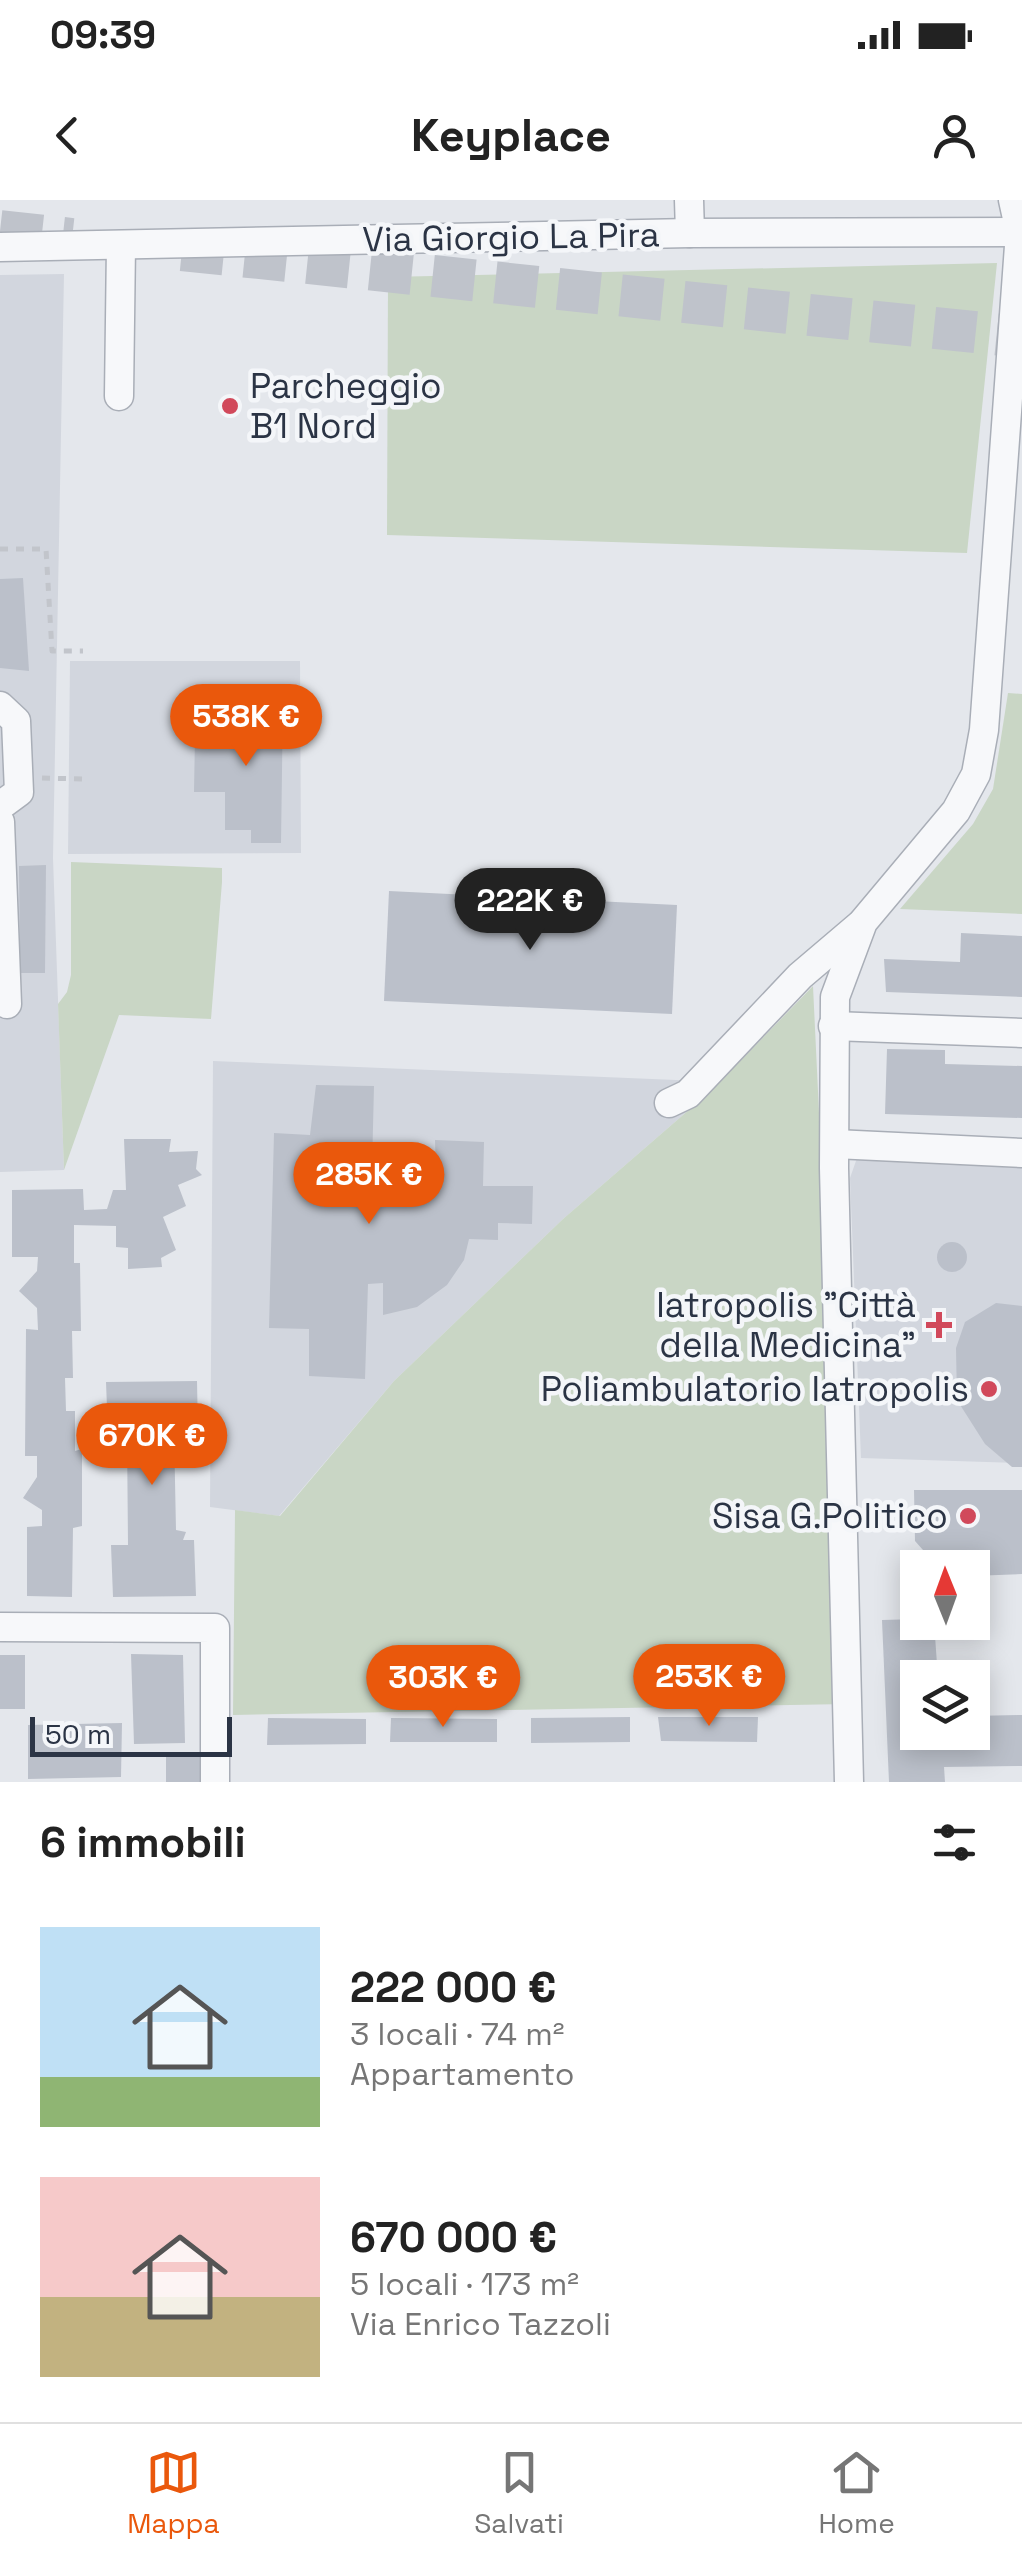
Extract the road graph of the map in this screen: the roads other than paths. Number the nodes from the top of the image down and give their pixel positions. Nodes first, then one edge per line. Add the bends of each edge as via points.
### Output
1 (689, 200) edge
2 (1013, 200) edge
3 (1021, 232) edge
4 (690, 233) junction
5 (121, 245) junction
6 (0, 247) edge
7 (118, 396) dead end
8 (0, 706) edge
9 (0, 806) edge
10 (0, 822) edge
11 (863, 922) junction
12 (7, 1004) dead end
13 (833, 1026) junction
14 (1022, 1033) edge
15 (668, 1103) dead end
16 (835, 1144) junction
17 (1022, 1153) edge
18 (0, 1627) edge
19 (215, 1782) edge
20 (849, 1782) edge

1 - 4 street
2 - 3 street
3 - 4 street, Via Giorgio La Pira
3 - 11 street via 976,774 956,810
4 - 5 street, Via Giorgio La Pira
5 - 6 street, Via Giorgio La Pira
5 - 7 street
8 - 9 street via 16,721 19,792
10 - 12 street
11 - 13 street via 835,997
11 - 15 street via 800,976 688,1094
13 - 14 street
13 - 16 street
16 - 17 street
16 - 20 street
18 - 19 street via 215,1628

